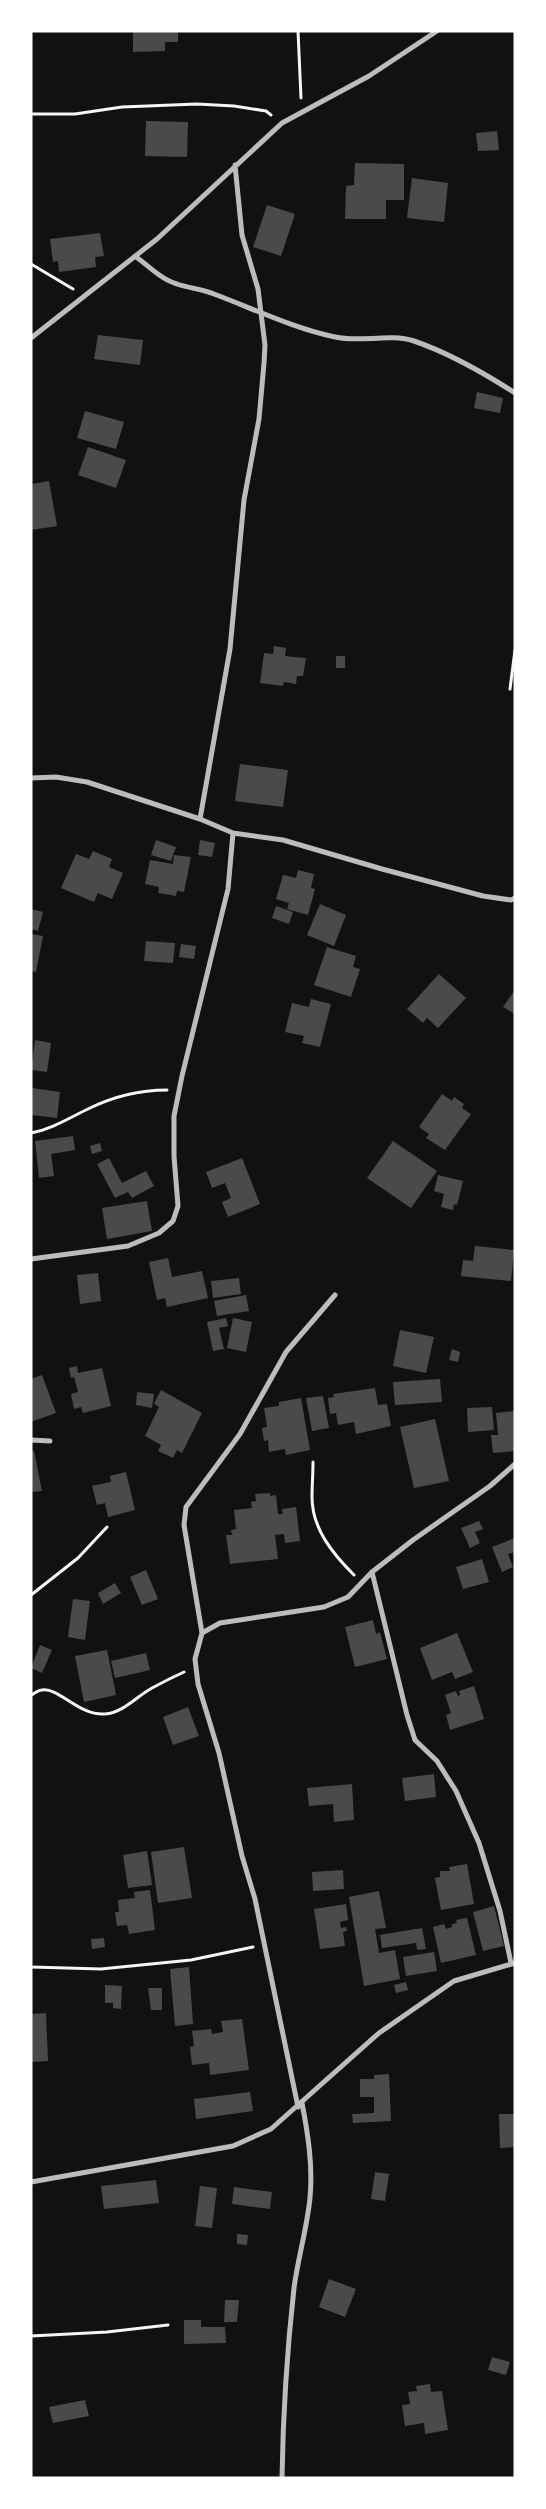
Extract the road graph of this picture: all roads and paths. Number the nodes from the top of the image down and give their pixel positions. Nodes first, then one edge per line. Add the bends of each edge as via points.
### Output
1 (298, 31) edge
2 (436, 31) edge
3 (302, 111) junction
4 (31, 114) edge
5 (282, 123) junction
6 (235, 165) junction
7 (136, 257) junction
8 (31, 264) edge
9 (84, 295) junction
10 (260, 314) junction
11 (31, 338) edge
12 (515, 394) edge
13 (515, 650) edge
14 (510, 689) dead end
15 (31, 778) edge
16 (200, 819) junction
17 (233, 833) junction
18 (515, 898) edge
19 (180, 1090) junction
20 (31, 1133) edge
21 (31, 1259) edge
22 (335, 1296) dead end
23 (31, 1440) edge
24 (50, 1441) dead end
25 (314, 1462) dead end
26 (515, 1464) edge
27 (107, 1527) dead end
28 (372, 1572) junction
29 (361, 1583) junction
30 (31, 1595) edge
31 (202, 1634) junction
32 (195, 1666) junction
33 (31, 1695) edge
34 (265, 1945) junction
35 (513, 1963) edge
36 (31, 1966) edge
37 (300, 2105) junction
38 (31, 2182) edge
39 (168, 2325) dead end
40 (31, 2336) edge
41 (282, 2478) edge

1 - 3 path
2 - 3 street via 369,76
3 - 5 street
4 - 5 path via 75,114 122,107 225,105 266,111
5 - 6 street
6 - 7 street
6 - 10 street via 242,236 254,271
7 - 9 street
7 - 10 street via 168,280 213,293
8 - 9 path
9 - 11 street
10 - 12 street via 336,337 413,341 475,369
10 - 16 street via 265,344 259,418 244,500 230,649
13 - 14 path
15 - 16 street via 56,776 87,782
16 - 17 street
17 - 18 street via 283,840 482,896
17 - 19 street via 228,889
19 - 20 path via 118,1097 44,1131
19 - 21 street via 173,1134 178,1206 174,1221 159,1234 128,1246
22 - 31 street via 286,1352 240,1434 186,1507 184,1525
23 - 24 street
25 - 29 path via 312,1499 318,1524 327,1546
26 - 28 street
27 - 30 path via 78,1558
28 - 29 street
28 - 35 street via 410,1724 416,1740 437,1761 456,1791 479,1843
29 - 31 street via 348,1597 324,1607 220,1623
31 - 32 street
32 - 33 path via 152,1688 120,1710 105,1714 93,1714 78,1708 50,1691 42,1690
32 - 34 street
34 - 36 path via 191,1960 100,1969
34 - 37 street
35 - 37 street via 454,1981 378,2033
37 - 38 street via 271,2129 233,2146
37 - 41 street via 310,2145 310,2197 289,2334 283,2397
39 - 40 path

